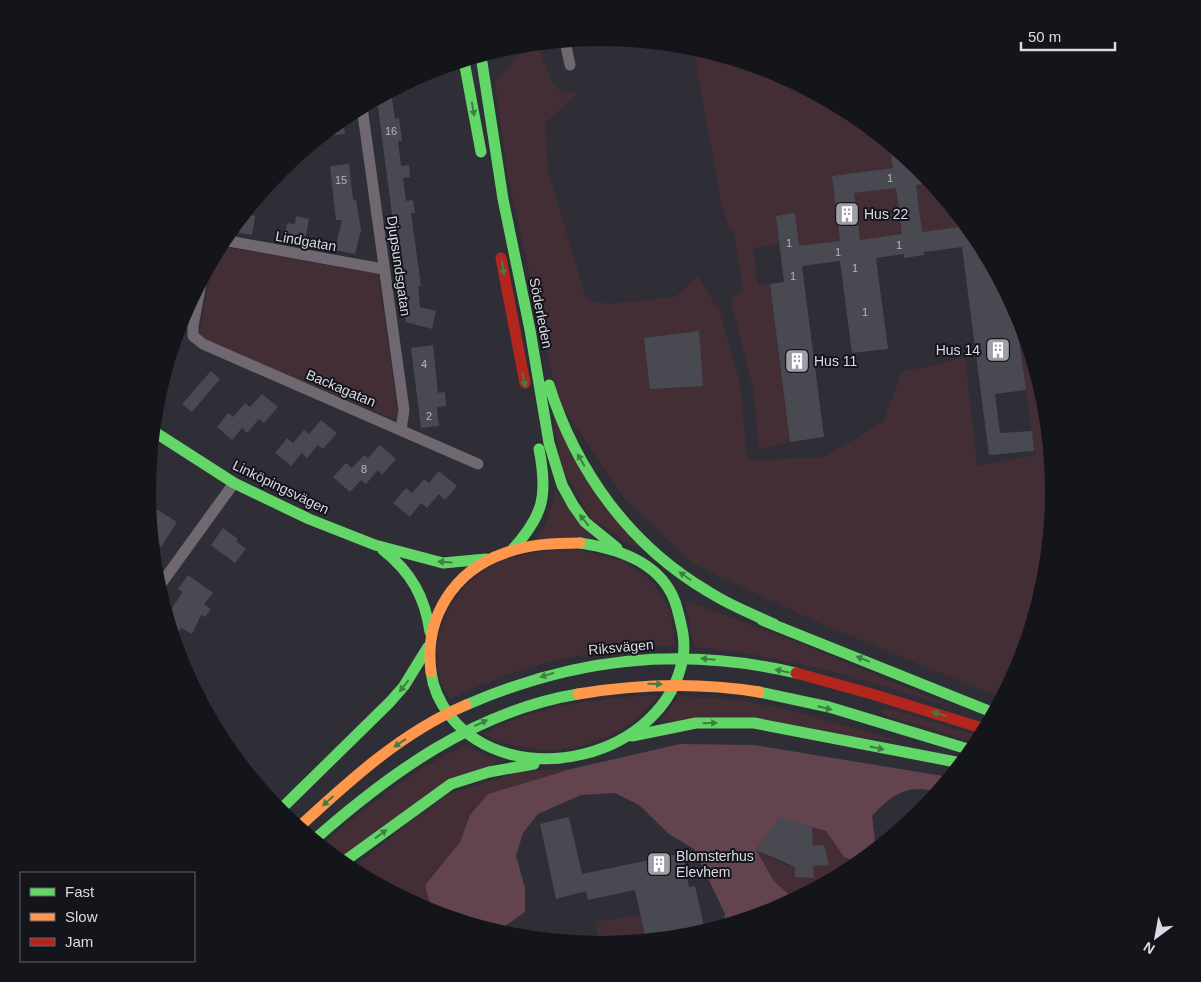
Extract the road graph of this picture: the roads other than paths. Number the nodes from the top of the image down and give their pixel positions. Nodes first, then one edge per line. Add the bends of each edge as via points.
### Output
1 (566, 48) edge
2 (482, 62) edge
3 (570, 65) dead end
4 (465, 68) edge
5 (363, 115) edge
6 (484, 167) dead end
7 (233, 242) edge
8 (498, 245) dead end
9 (383, 269) junction
10 (196, 308) edge
11 (530, 330) junction
12 (527, 393) dead end
13 (534, 428) dead end
14 (401, 430) junction
15 (160, 434) edge
16 (478, 464) dead end
17 (234, 483) junction
18 (375, 545) junction
19 (512, 550) junction
20 (621, 551) junction
21 (493, 557) junction
22 (164, 579) edge
23 (662, 580) junction
24 (774, 624) junction
25 (430, 632) junction
26 (430, 644) junction
27 (987, 710) edge
28 (977, 727) edge
29 (627, 737) junction
30 (963, 748) edge
31 (550, 760) junction
32 (953, 762) edge
33 (286, 805) edge
34 (305, 823) edge
35 (320, 835) edge
36 (349, 858) edge

1 - 3 street
2 - 11 main road, Söderleden via 502,198
4 -> 6 main road
5 - 9 street, Djupsundsgatan
7 - 9 street, Lindgatan
8 -> 12 main road
9 - 14 street, Djupsundsgatan via 404,410
10 - 14 street, Backagatan via 192,326 194,336 202,344
20 -> 11 main road, Söderleden via 585,522 562,485 549,443
24 -> 11 main road via 708,592 649,547 622,518 601,492 570,442
13 - 19 main road via 545,497 535,524
14 - 16 street, Backagatan
15 - 17 main road, Linköpingsvägen
17 - 18 main road, Linköpingsvägen via 309,519
17 - 22 street
21 -> 18 main road, Linköpingsvägen via 444,563
18 - 25 main road, Linköpingsvägen via 397,560 417,583 428,613
19 - 20 main road via 562,543 590,544
19 - 21 main road
20 - 23 main road
21 - 25 main road via 466,574 454,587 437,612
23 - 24 main road via 709,602
23 - 29 main road via 681,618 684,657 675,685 666,700 653,716
27 -> 24 main road
25 - 26 main road
26 - 31 main road via 428,668 432,685 451,719 479,743 512,756
26 -> 33 main road via 395,697
28 -> 34 main road, Riksvägen via 876,695 756,665 698,659 638,658 600,663 565,669 522,683 446,715 358,774
29 - 31 main road via 605,748
29 -> 32 main road via 696,723 754,724
35 -> 30 main road via 393,773 452,736 530,704 604,687 643,684 743,690 868,718
36 -> 31 main road via 451,784 489,772

